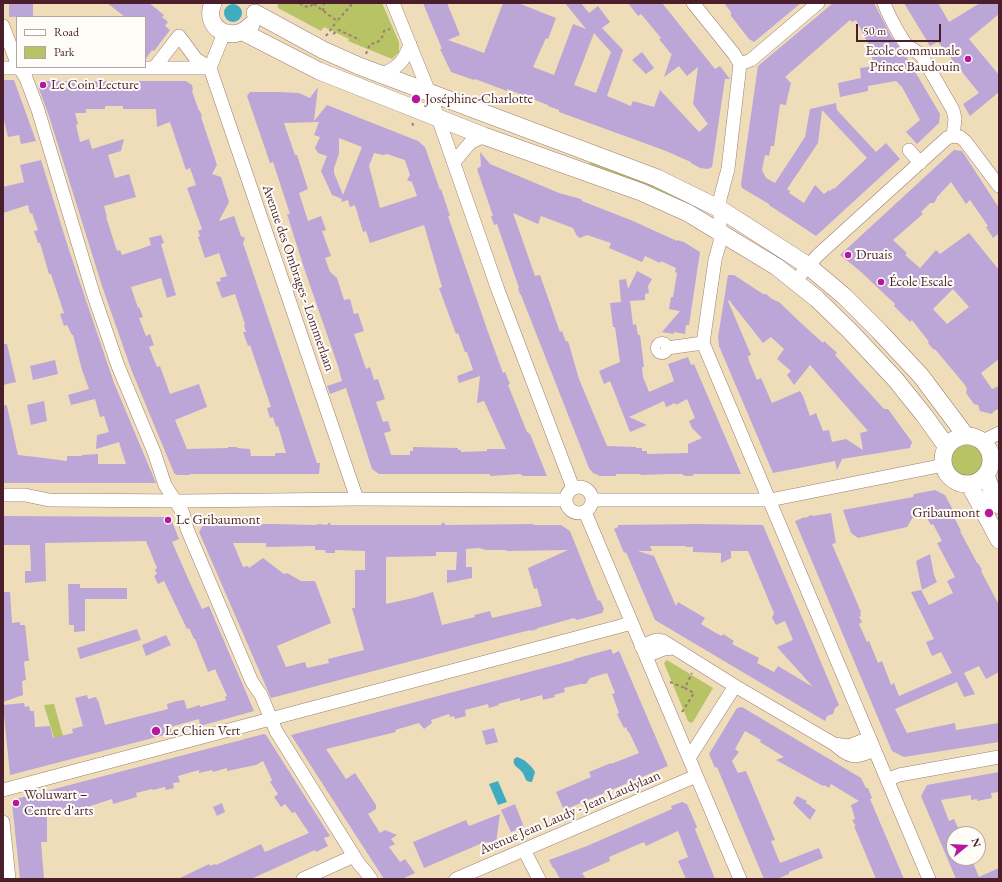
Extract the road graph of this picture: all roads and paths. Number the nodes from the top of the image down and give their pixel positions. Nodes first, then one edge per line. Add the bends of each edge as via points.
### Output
1 (197, 3) edge
2 (300, 3) edge
3 (324, 3) edge
4 (353, 3) edge
5 (393, 3) edge
6 (693, 3) edge
7 (818, 3) edge
8 (884, 3) edge
9 (315, 4) edge
10 (212, 8) edge
11 (254, 8) edge
12 (322, 11) junction
13 (337, 21) junction
14 (3, 26) edge
15 (395, 27) dead end
16 (243, 32) junction
17 (329, 32) junction
18 (224, 33) junction
19 (333, 34) junction
20 (335, 36) dead end
21 (325, 38) dead end
22 (360, 40) dead end
23 (410, 44) junction
24 (366, 54) dead end
25 (16, 58) edge
26 (740, 64) junction
27 (16, 66) edge
28 (3, 68) edge
29 (20, 68) edge
30 (146, 68) edge
31 (154, 68) junction
32 (210, 68) junction
33 (383, 74) junction
34 (429, 92) junction
35 (438, 118) junction
36 (415, 128) joint
37 (484, 136) junction
38 (953, 136) junction
39 (583, 150) junction
40 (909, 150) dead end
41 (984, 159) junction
42 (454, 162) junction
43 (920, 163) junction
44 (576, 169) junction
45 (999, 173) edge
46 (999, 186) edge
47 (720, 209) junction
48 (720, 232) junction
49 (807, 265) junction
50 (795, 281) junction
51 (702, 343) junction
52 (667, 348) dead end
53 (999, 433) edge
54 (966, 436) junction
55 (983, 441) junction
56 (947, 447) junction
57 (944, 465) junction
58 (992, 466) edge
59 (969, 484) junction
60 (573, 488) junction
61 (3, 495) edge
62 (356, 499) junction
63 (49, 500) junction
64 (173, 500) junction
65 (566, 500) junction
66 (592, 500) junction
67 (770, 500) junction
68 (3, 504) edge
69 (999, 505) edge
70 (585, 512) junction
71 (999, 540) edge
72 (632, 623) junction
73 (644, 651) junction
74 (692, 673) dead end
75 (669, 681) dead end
76 (735, 686) junction
77 (685, 688) junction
78 (682, 712) dead end
79 (271, 720) junction
80 (869, 738) junction
81 (834, 744) junction
82 (874, 750) junction
83 (999, 757) edge
84 (689, 758) junction
85 (696, 776) junction
86 (887, 780) junction
87 (3, 790) edge
88 (3, 822) edge
89 (524, 850) junction
90 (354, 856) junction
91 (9, 879) edge
92 (302, 879) edge
93 (371, 879) edge
94 (456, 879) edge
95 (539, 879) edge
96 (740, 879) edge
97 (930, 879) edge

1 - 10 main road
2 - 9 path via 306,7
3 - 12 path
4 - 13 path
5 - 23 street
6 - 26 street
7 - 26 street via 751,60
8 - 38 street via 907,45 920,53 953,110
9 - 12 path
10 - 18 main road via 213,23
11 - 16 main road via 251,25
11 - 33 main road via 323,50
12 - 13 path
13 - 17 path
14 - 25 street
15 - 24 path via 384,31 383,38 377,43 370,44
16 - 18 main road via 235,35
16 - 35 main road via 319,71
17 - 19 path
17 - 21 path
18 - 32 street
19 - 20 path
19 - 22 path via 340,30
23 - 33 street via 403,61
23 - 34 street
26 - 47 street via 728,169
27 - 28 street
29 - 64 street via 38,110 93,293 154,452 164,485
30 - 31 street
31 - 32 street
31 - 32 street via 179,36 196,59
32 - 62 street, Avenue des Ombrages - Lommerlaan
33 - 34 main road
34 - 35 street
34 - 39 main road
35 - 37 main road
35 - 42 street
36 - 36 path via 411,126
37 - 42 street via 470,144
37 - 44 main road
38 - 41 street via 960,137
38 - 43 street via 947,138
39 - 44 street
39 - 47 main road via 657,178
40 - 43 street
41 - 45 street
41 - 46 street
42 - 60 street via 498,290
43 - 49 street
44 - 48 main road via 641,192 688,213
47 - 48 street
47 - 49 main road
48 - 50 main road
48 - 51 street
49 - 50 street
49 - 54 main road via 844,296 921,376
50 - 56 main road via 850,331 895,379
51 - 52 street
51 - 67 street
53 - 55 street
54 - 55 main road
54 - 56 main road via 955,439
55 - 58 main road via 991,455
56 - 57 main road
57 - 59 main road via 956,481
57 - 67 street
58 - 59 main road via 976,483
58 - 69 main road via 991,489
59 - 71 main road
60 - 65 street
60 - 66 street via 586,489
61 - 63 street
62 - 64 street
62 - 65 street
63 - 64 street
63 - 68 street
64 - 79 street via 183,513 187,529 252,682 261,695
65 - 70 street via 570,510 577,513
66 - 67 street
66 - 70 street via 591,506
67 - 80 street
70 - 72 street
72 - 73 street
72 - 79 street
73 - 76 street via 673,648
73 - 84 street
74 - 77 path
75 - 77 path
76 - 81 street
76 - 84 street
77 - 78 path via 694,693
79 - 87 street
79 - 90 street
80 - 81 street via 850,746
80 - 82 street
81 - 82 street via 848,756 854,757
82 - 86 street
83 - 86 street via 899,775
84 - 85 street
85 - 89 street, Avenue Jean Laudy - Jean Laudylaan
85 - 96 street
86 - 97 street
88 - 91 street
89 - 94 street, Avenue Jean Laudy - Jean Laudylaan
89 - 95 street
90 - 92 street
90 - 93 street

